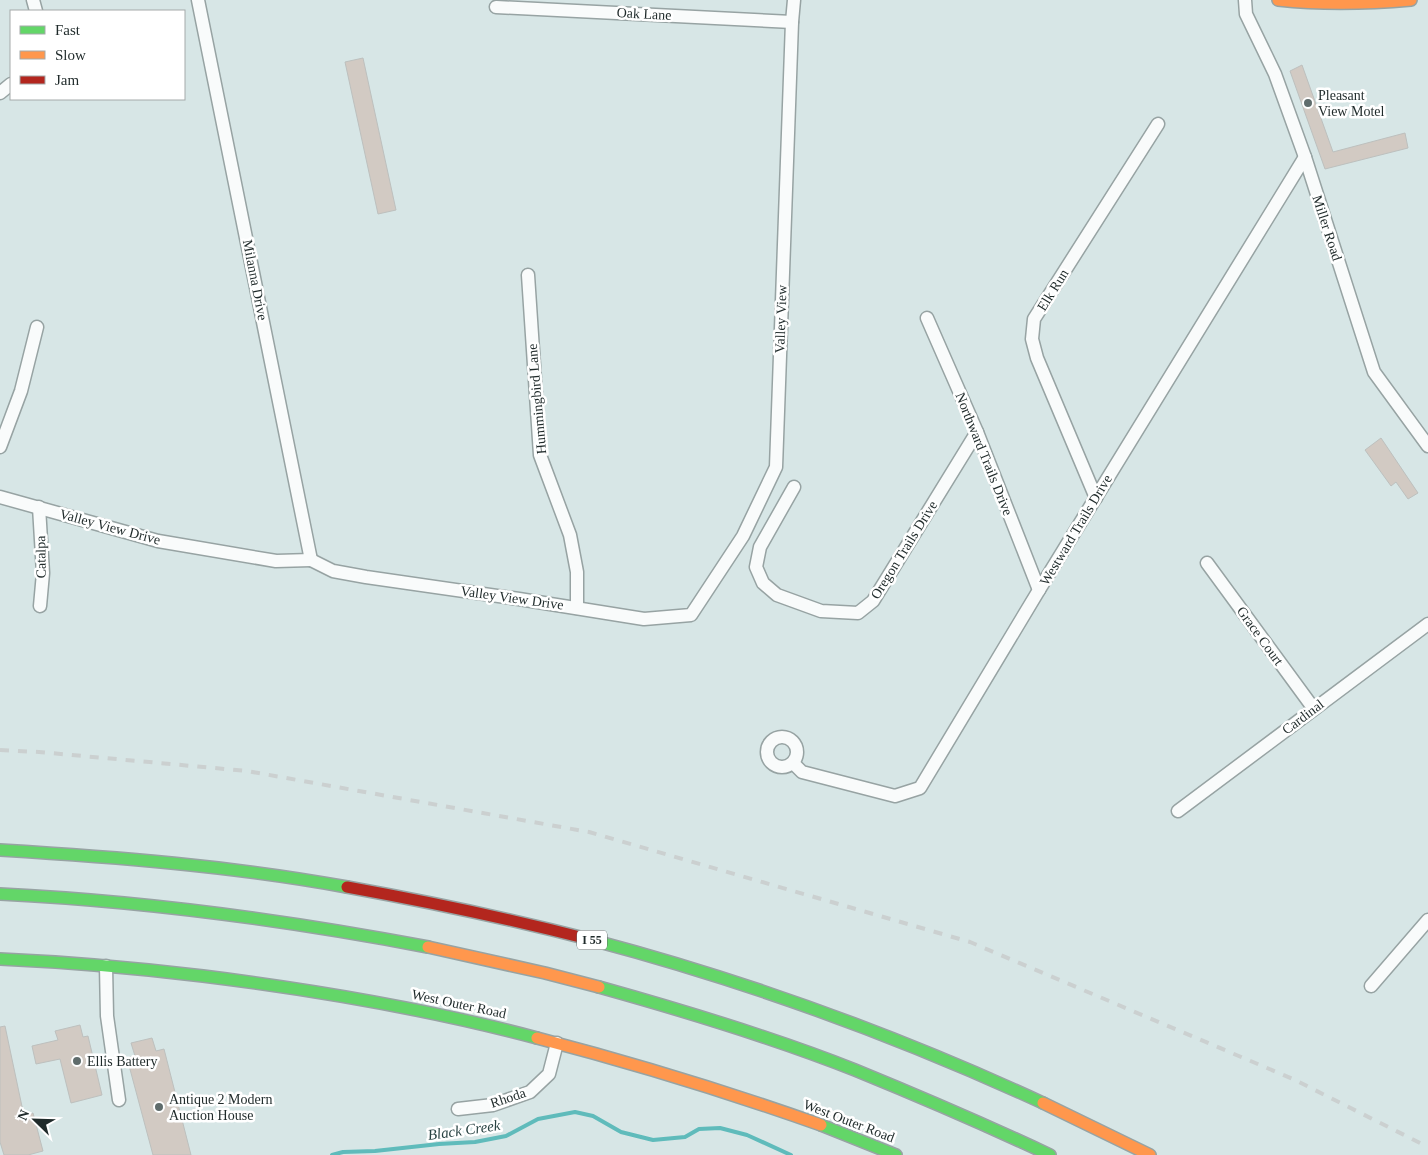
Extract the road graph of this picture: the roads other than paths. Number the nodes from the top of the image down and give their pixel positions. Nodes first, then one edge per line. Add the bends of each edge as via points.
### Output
1 (198, 0) edge
2 (794, 0) edge
3 (1245, 0) edge
4 (1278, 0) edge
5 (1411, 0) edge
6 (496, 7) dead end
7 (792, 22) junction
8 (10, 85) edge
9 (0, 93) edge
10 (1158, 124) dead end
11 (1305, 157) junction
12 (528, 275) dead end
13 (927, 318) dead end
14 (38, 327) dead end
15 (977, 432) junction
16 (1428, 446) edge
17 (0, 447) edge
18 (794, 487) dead end
19 (0, 496) edge
20 (1096, 498) junction
21 (39, 507) junction
22 (311, 560) junction
23 (1207, 563) dead end
24 (1039, 590) junction
25 (40, 606) dead end
26 (577, 608) junction
27 (691, 615) joint
28 (1428, 624) edge
29 (1314, 709) junction
30 (793, 762) dead end
31 (1178, 811) dead end
32 (0, 850) edge
33 (0, 894) edge
34 (1428, 920) edge
35 (0, 959) edge
36 (106, 966) junction
37 (1370, 986) dead end
38 (557, 1043) junction
39 (119, 1100) dead end
40 (458, 1110) dead end
41 (896, 1155) edge
42 (1050, 1155) edge
43 (1150, 1155) edge

1 - 22 street, Milanna Drive
2 - 7 street, Valley View
3 - 11 street, Miller Road via 1246,14 1275,74
4 - 5 main road via 1330,4
6 - 7 street, Oak Lane
7 - 27 street, Valley View via 776,467 743,536
8 - 9 street
10 - 20 street, Elk Run via 1034,319 1032,339 1037,358
11 - 16 street, Miller Road via 1374,372
11 - 20 street, Westward Trails Drive
12 - 26 street, Hummingbird Lane via 540,455 570,536 577,572
13 - 15 street, Northward Trails Drive
14 - 17 street via 21,391
15 - 18 street, Oregon Trails Drive via 873,601 858,613 821,611 777,595 763,584 756,567 760,547
15 - 24 street, Northward Trails Drive
19 - 21 street, Valley View Drive
20 - 24 street, Westward Trails Drive
21 - 22 street, Valley View Drive via 158,541 276,561
21 - 25 street, Catalpa via 43,573
22 - 26 street, Valley View Drive via 333,570 366,577
23 - 29 street, Grace Court
24 - 30 street, Westward Trails Drive via 920,788 895,796 802,772
26 - 27 street, Valley View Drive via 644,619
28 - 29 street, Cardinal
29 - 31 street, Cardinal
32 - 43 main road, I 55 via 145,860 287,877 426,901 566,933 704,972 840,1018 972,1071
33 - 42 main road via 116,901 276,920 417,944 558,976 691,1014 825,1060 955,1112
34 - 37 street
35 - 36 main road, West Outer Road
36 - 38 main road, West Outer Road via 322,992 488,1025
36 - 39 street via 107,1016
38 - 40 street, Rhoda via 549,1074 530,1092 494,1105
38 - 41 main road, West Outer Road via 721,1091

